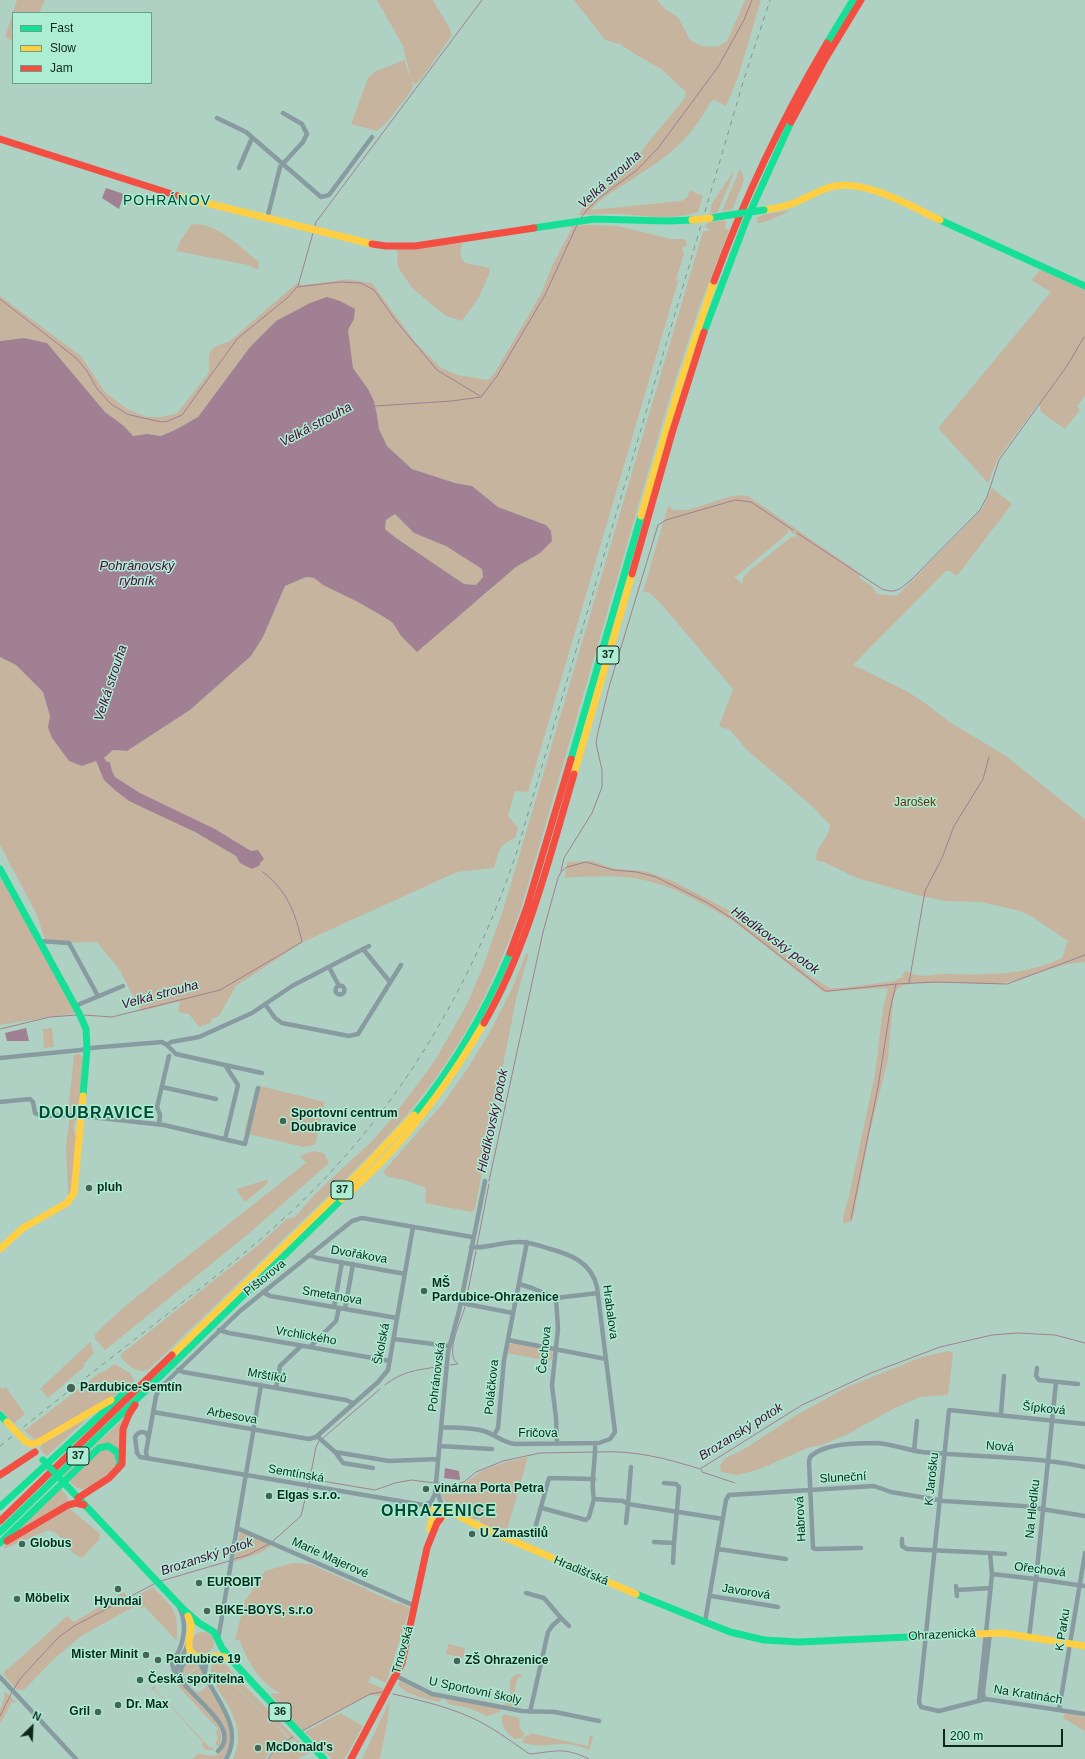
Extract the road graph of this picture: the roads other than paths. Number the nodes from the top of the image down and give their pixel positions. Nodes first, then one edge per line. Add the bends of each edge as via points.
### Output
1 (853, 0) edge
2 (861, 0) edge
3 (283, 113) dead end
4 (217, 118) dead end
5 (372, 137) dead end
6 (252, 138) junction
7 (0, 139) edge
8 (283, 164) junction
9 (239, 168) dead end
10 (267, 219) junction
11 (1085, 286) edge
12 (0, 869) edge
13 (39, 941) junction
14 (369, 946) dead end
15 (363, 949) junction
16 (401, 965) dead end
17 (329, 967) junction
18 (390, 982) junction
19 (124, 986) dead end
20 (339, 986) dead end
21 (98, 996) junction
22 (265, 1004) junction
23 (75, 1006) junction
24 (167, 1045) junction
25 (88, 1049) junction
26 (169, 1056) dead end
27 (0, 1058) edge
28 (225, 1065) junction
29 (262, 1073) dead end
30 (162, 1086) junction
31 (258, 1088) dead end
32 (216, 1099) dead end
33 (0, 1102) edge
34 (82, 1116) junction
35 (159, 1124) junction
36 (225, 1139) junction
37 (485, 1181) dead end
38 (413, 1227) junction
39 (472, 1237) junction
40 (527, 1242) junction
41 (471, 1247) junction
42 (0, 1249) edge
43 (309, 1255) junction
44 (342, 1262) junction
45 (353, 1264) junction
46 (405, 1274) junction
47 (519, 1284) junction
48 (263, 1292) junction
49 (598, 1293) junction
50 (556, 1298) junction
51 (460, 1303) junction
52 (337, 1307) junction
53 (345, 1309) junction
54 (513, 1313) junction
55 (398, 1318) junction
56 (220, 1330) junction
57 (394, 1339) junction
58 (508, 1340) junction
59 (301, 1346) junction
60 (449, 1346) junction
61 (310, 1347) junction
62 (556, 1350) junction
63 (174, 1357) junction
64 (606, 1359) junction
65 (390, 1361) junction
66 (1037, 1368) dead end
67 (178, 1370) junction
68 (1004, 1376) dead end
69 (153, 1378) junction
70 (1056, 1382) junction
71 (1078, 1384) dead end
72 (261, 1386) junction
73 (276, 1388) junction
74 (124, 1393) junction
75 (353, 1403) junction
76 (949, 1410) joint
77 (153, 1412) junction
78 (1001, 1414) junction
79 (0, 1415) edge
80 (1052, 1420) junction
81 (917, 1421) dead end
82 (1085, 1424) edge
83 (441, 1427) junction
84 (254, 1430) junction
85 (494, 1435) junction
86 (613, 1436) joint
87 (319, 1438) junction
88 (148, 1439) junction
89 (309, 1439) joint
90 (24, 1441) junction
91 (557, 1443) junction
92 (439, 1446) junction
93 (595, 1446) junction
94 (492, 1449) dead end
95 (914, 1451) junction
96 (35, 1452) junction
97 (335, 1452) junction
98 (945, 1453) junction
99 (151, 1459) junction
100 (438, 1459) junction
101 (1048, 1461) junction
102 (630, 1467) dead end
103 (1085, 1467) edge
104 (373, 1468) dead end
105 (118, 1469) junction
106 (0, 1475) edge
107 (246, 1475) junction
108 (594, 1479) junction
109 (664, 1483) dead end
110 (436, 1488) junction
111 (810, 1490) junction
112 (88, 1491) junction
113 (78, 1498) junction
114 (594, 1499) junction
115 (940, 1501) junction
116 (414, 1503) junction
117 (424, 1504) junction
118 (628, 1504) junction
119 (0, 1507) edge
120 (88, 1508) junction
121 (542, 1508) junction
122 (437, 1509) junction
123 (1043, 1509) junction
124 (677, 1512) junction
125 (1085, 1516) edge
126 (442, 1518) junction
127 (723, 1519) junction
128 (0, 1521) edge
129 (626, 1523) dead end
130 (474, 1524) junction
131 (536, 1525) dead end
132 (238, 1528) junction
133 (0, 1532) edge
134 (902, 1539) dead end
135 (654, 1542) dead end
136 (0, 1544) edge
137 (674, 1544) junction
138 (861, 1548) dead end
139 (718, 1549) junction
140 (935, 1551) junction
141 (1085, 1553) edge
142 (990, 1554) junction
143 (1005, 1554) dead end
144 (426, 1555) junction
145 (786, 1559) dead end
146 (673, 1564) dead end
147 (992, 1574) junction
148 (1036, 1578) junction
149 (1082, 1586) edge
150 (991, 1588) junction
151 (526, 1593) dead end
152 (171, 1596) junction
153 (711, 1596) junction
154 (957, 1596) dead end
155 (414, 1606) junction
156 (778, 1607) dead end
157 (183, 1609) junction
158 (223, 1612) junction
159 (561, 1618) junction
160 (705, 1622) junction
161 (569, 1626) dead end
162 (209, 1629) junction
163 (988, 1633) junction
164 (926, 1636) junction
165 (1029, 1637) junction
166 (189, 1639) junction
167 (218, 1640) junction
168 (1071, 1644) junction
169 (1085, 1646) edge
170 (197, 1656) junction
171 (210, 1656) junction
172 (236, 1665) junction
173 (176, 1675) junction
174 (205, 1676) junction
175 (396, 1676) junction
176 (0, 1677) edge
177 (189, 1689) junction
178 (982, 1700) junction
179 (1060, 1710) junction
180 (530, 1712) junction
181 (1085, 1714) edge
182 (599, 1722) dead end
183 (218, 1751) dead end
184 (76, 1759) edge
185 (226, 1759) edge
186 (324, 1759) edge
187 (351, 1759) edge

1 - 63 main road, 37 via 773,144 731,239 704,312 676,398 527,907 492,996 446,1074 396,1135
2 - 63 main road, 37 via 811,85 780,145 718,293 670,440 533,912 520,950 491,1013 451,1078 405,1136
3 - 8 street via 302,124 306,134 303,142
4 - 6 street
5 - 8 street via 327,196 321,197
6 - 8 street
6 - 9 street
7 - 10 main road via 195,202
8 - 10 street
10 - 11 main road, bridge via 363,242 386,246 415,246 580,220 615,218 669,222 710,218 794,203 830,187 844,185 862,187 887,196
12 - 13 main road
13 - 21 street via 69,943
13 - 23 main road
14 - 15 street
15 - 17 street
15 - 18 street
16 - 18 street
17 - 20 street
17 - 22 street via 292,986
18 - 22 street via 358,1034 349,1036 282,1023 277,1021
19 - 21 street
21 - 23 street
22 - 24 street via 252,1013 199,1037
23 - 25 main road via 87,1034
24 - 25 street via 159,1042
24 - 28 street via 176,1054
25 - 27 street
25 - 34 main road
26 - 30 street
28 - 29 street
28 - 36 street via 238,1085
30 - 32 street
30 - 35 street via 157,1107
31 - 36 street via 245,1144
33 - 34 street via 29,1099 33,1102 35,1113 40,1116
34 - 35 street
34 - 42 main road via 73,1196 67,1203 20,1230
35 - 36 street
37 - 39 street, Pohránovská
38 - 39 street, Pištorova
38 - 43 street, Pištorova via 362,1218 354,1219
38 - 46 street, Školská
39 - 41 street, Pohránovská
40 - 41 street, Hrabalova
40 - 47 street, Poláčkova
40 - 49 street, Hrabalova via 580,1260 593,1275
41 - 51 street, Pohránovská
43 - 44 street, Dvořákova
43 - 48 street, Pištorova
44 - 45 street, Dvořákova
44 - 52 street
45 - 46 street, Dvořákova
45 - 53 street
46 - 55 street, Školská
47 - 50 street
47 - 54 street, Poláčkova
48 - 52 street, Smetanova via 270,1296
48 - 56 street, Pištorova
49 - 50 street
49 - 64 street, Hrabalova
50 - 62 street, Čechova
51 - 54 street
51 - 60 street, Pohránovská
52 - 53 street, Smetanova
52 - 61 street via 336,1321
53 - 55 street, Smetanova
54 - 58 street, Poláčkova
55 - 57 street, Školská
56 - 59 street, Vrchlického
56 - 67 street, Pištorova
57 - 60 street
57 - 65 street, Školská
58 - 62 street
58 - 85 street, Poláčkova via 503,1365 498,1428
59 - 61 street, Vrchlického
59 - 73 street via 280,1366
60 - 83 street, Pohránovská
61 - 65 street, Vrchlického
62 - 64 street
62 - 91 street, Čechova via 552,1385
63 - 69 main road, 37
64 - 86 street, Hrabalova via 615,1430
65 - 75 street, Školská via 385,1375
66 - 70 street via 1036,1376 1039,1380
67 - 72 street, Mrštíků
67 - 77 street, Pištorova via 158,1390
68 - 78 street
69 - 74 main road
69 - 105 main road via 127,1418 122,1438 123,1460
69 - 128 main road, 37
69 - 133 main road, 37
70 - 71 street
70 - 80 street, Na Hledíku
72 - 73 street, Mrštíků
72 - 84 street
73 - 75 street, Mrštíků
74 - 90 main road via 37,1444
74 - 119 main road
75 - 87 street, Školská
76 - 78 street, Šípková
76 - 98 street, K Jarošku
77 - 84 street, Arbesova
77 - 88 street, Pištorova
78 - 80 street, Šípková
79 - 90 main road, 36, bridge
80 - 82 street, Šípková
80 - 101 street, Na Hledíku
81 - 95 street
83 - 85 street, Fričova via 479,1429
83 - 92 street, Pohránovská
84 - 89 street, Arbesova
84 - 107 street
85 - 91 street, Fričova via 509,1443
86 - 93 street, Fričova
87 - 89 street, Školská
87 - 97 street
88 - 99 street, Pištorova via 146,1455
88 - 99 street via 146,1433 142,1432 137,1434 135,1440 138,1455
90 - 96 main road, 36
91 - 93 street, Fričova
92 - 94 street
92 - 100 street, Pohránovská
93 - 108 street
95 - 98 street, Nová
95 - 111 street, Nová via 877,1443 833,1446 810,1457
96 - 106 main road
96 - 113 main road, 36, bridge
97 - 100 street via 390,1461
97 - 104 street via 343,1463
98 - 101 street, Nová
98 - 115 street, K Jarošku
99 - 107 street, Semtínská
100 - 110 street, Pohránovská
101 - 103 street, Nová
101 - 123 street, Na Hledíku
102 - 118 street
105 - 112 main road
105 - 136 main road via 120,1461 117,1451 108,1446 98,1448
107 - 116 street, Semtínská
107 - 132 street
108 - 114 street
108 - 121 street via 549,1478
109 - 124 street via 679,1485
110 - 117 street via 433,1500
110 - 122 street, Pohránovská
110 - 122 street, Pohránovská via 439,1499
111 - 115 street, Sluneční via 874,1486 891,1492
111 - 127 street, Sluneční via 729,1494
111 - 138 street, Habrová via 813,1548
112 - 113 main road
112 - 120 main road via 85,1499
113 - 120 main road, 36
114 - 118 street
114 - 121 street via 586,1520
115 - 123 street, Sluneční
115 - 140 street, K Jarošku
116 - 117 street, Semtínská
116 - 122 street, Semtínská
117 - 122 street, Semtínská
118 - 124 street
118 - 129 street
120 - 136 main road via 80,1503 70,1504
120 - 152 main road, 36
121 - 131 street
122 - 126 main road, Trnovská via 445,1514
122 - 130 main road, Hradišťská
122 - 144 main road, Trnovská via 428,1535
123 - 125 street, Sluneční
123 - 148 street, Na Hledíku
124 - 127 street
124 - 137 street
126 - 130 main road, Hradišťská via 457,1518
126 - 144 main road, Trnovská via 436,1526
127 - 139 street, Sluneční
130 - 160 main road, Hradišťská via 595,1578
132 - 155 street, Marie Majerové
132 - 158 street
134 - 140 street via 902,1546 905,1549
135 - 137 street
137 - 146 street
139 - 145 street
139 - 153 street, Sluneční
140 - 142 street, Ořechová
140 - 164 street, K Jarošku
141 - 149 street, K Parku
142 - 143 street, Ořechová
142 - 147 street
144 - 155 main road, Trnovská
147 - 148 street, Ořechová
147 - 150 street
148 - 149 street, Ořechová
148 - 165 street, Na Hledíku
149 - 168 street, K Parku
150 - 154 street via 956,1588
150 - 163 street
151 - 159 street via 544,1598
152 - 157 main road, 36
152 - 173 street via 183,1620 182,1643 178,1655 171,1663
153 - 156 street, Javorová
153 - 160 street, Sluneční
155 - 175 main road, Trnovská via 403,1659
157 - 162 main road, 36
157 - 166 main road, 36 via 192,1625
158 - 162 street via 217,1627
158 - 167 street
159 - 161 street
159 - 180 street, U Sportovní školy via 552,1626 546,1639
160 - 164 main road, Ohrazenická via 749,1638 773,1641
162 - 166 main road via 198,1629
162 - 167 main road, 36
163 - 164 main road, Ohrazenická
163 - 165 main road, Ohrazenická
163 - 178 street
164 - 178 street, Na Kratinách via 920,1706 939,1711
165 - 168 main road, Ohrazenická
166 - 170 main road, 36 via 190,1650
166 - 173 street
167 - 171 main road via 217,1649
167 - 172 main road, 36
168 - 169 main road, Ohrazenická
168 - 179 street, K Parku
170 - 171 main road, 36
170 - 174 street
170 - 177 street via 187,1659 182,1667 182,1678
171 - 172 main road, 36 via 222,1655
171 - 174 street
172 - 186 main road, 36
173 - 177 street
174 - 185 street via 232,1728 232,1746
175 - 180 street, U Sportovní školy via 432,1694
175 - 187 main road, Trnovská
176 - 184 street
177 - 183 street via 221,1725 224,1742
178 - 179 street, Na Kratinách
179 - 181 street, Na Kratinách
180 - 182 street, U Sportovní školy via 555,1712

